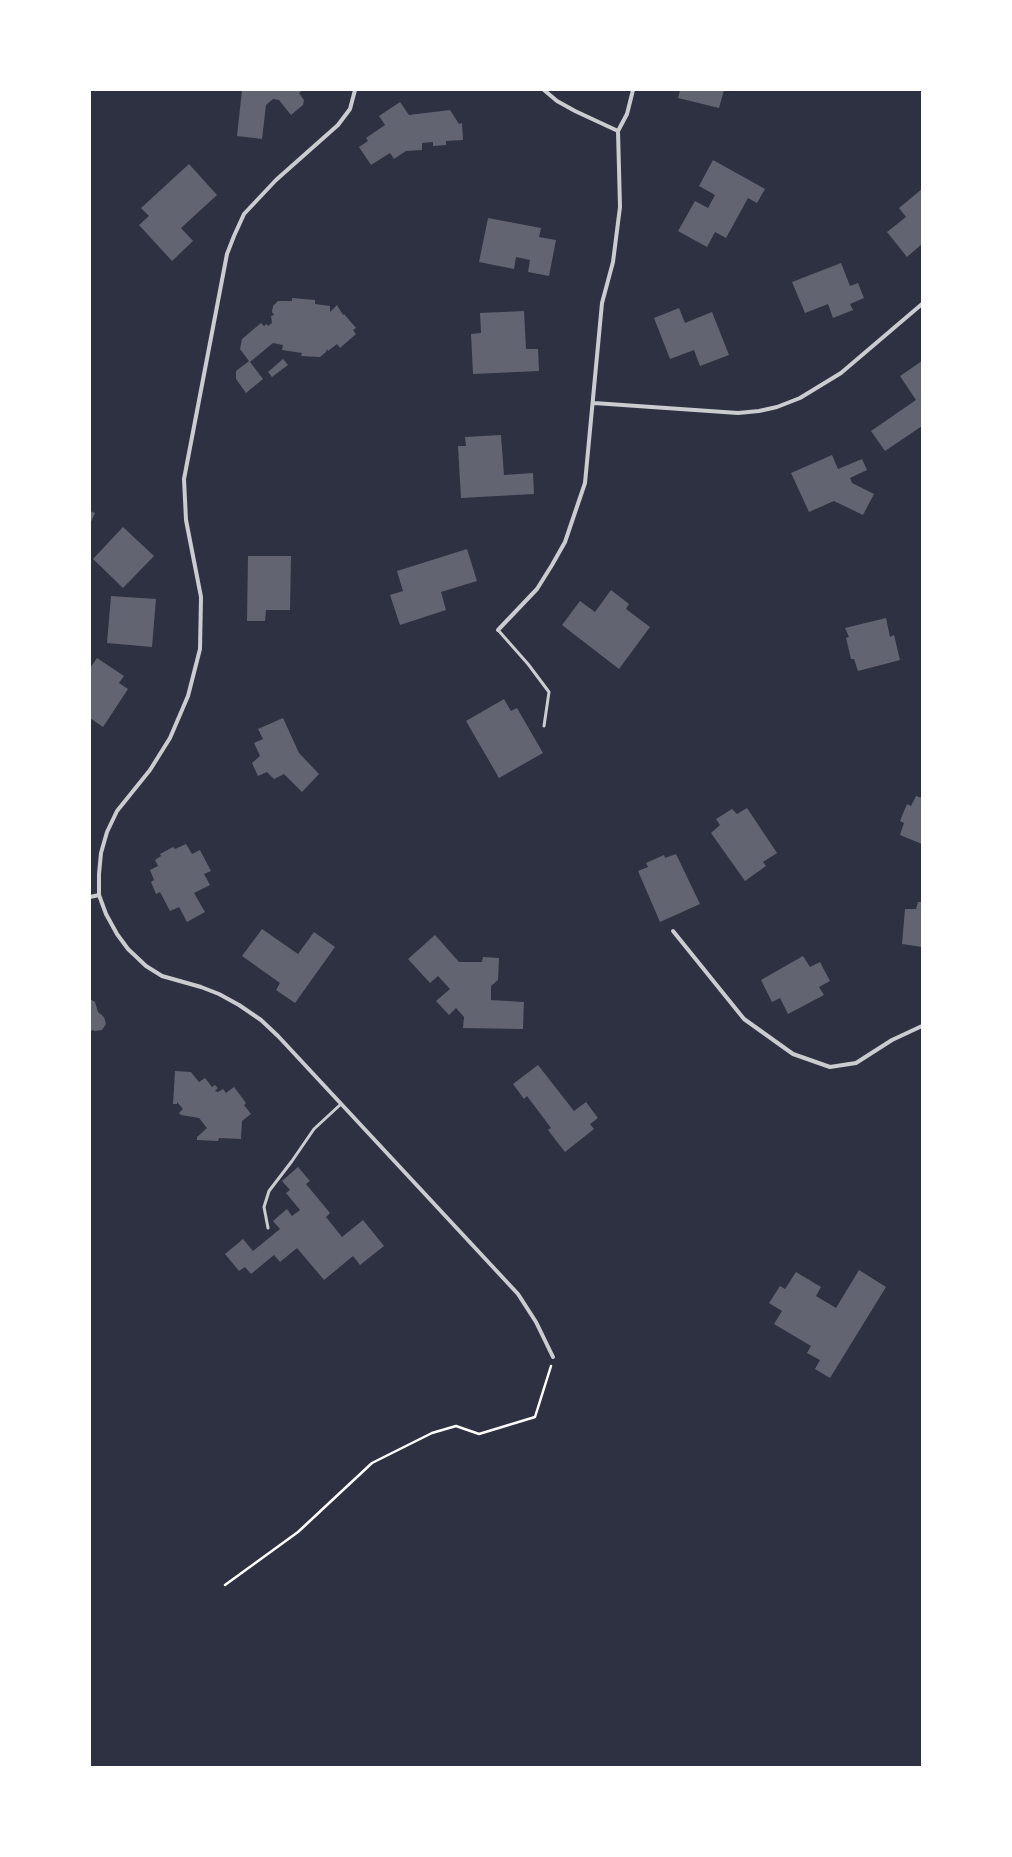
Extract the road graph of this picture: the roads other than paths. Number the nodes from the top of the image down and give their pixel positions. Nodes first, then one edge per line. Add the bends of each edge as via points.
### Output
1 (355, 90) edge
2 (544, 90) edge
3 (633, 90) edge
4 (618, 131) junction
5 (922, 304) edge
6 (594, 403) junction
7 (498, 630) joint
8 (544, 726) dead end
9 (99, 895) junction
10 (90, 897) edge
11 (673, 931) dead end
12 (922, 1026) edge
13 (341, 1104) junction
14 (268, 1228) dead end
15 (553, 1358) road end

1 - 9 street via 350,109 338,125 276,180 244,214 227,254 184,479 186,520 201,597 197,661 188,696 170,738 150,770 117,811 107,832 98,874
2 - 4 street via 575,111
3 - 4 street via 627,114
4 - 6 street via 620,207 613,262 602,303
5 - 6 street via 841,373 800,398 777,407 738,413
6 - 7 street via 585,483 565,542 537,589
7 - 8 lane via 549,692
9 - 10 street
9 - 13 street via 117,934 146,966 162,976 219,994 261,1020
11 - 12 street via 744,1019 793,1054 830,1068 856,1063 892,1040
13 - 14 lane via 314,1129 269,1191 264,1207
13 - 15 street via 518,1294 536,1322

